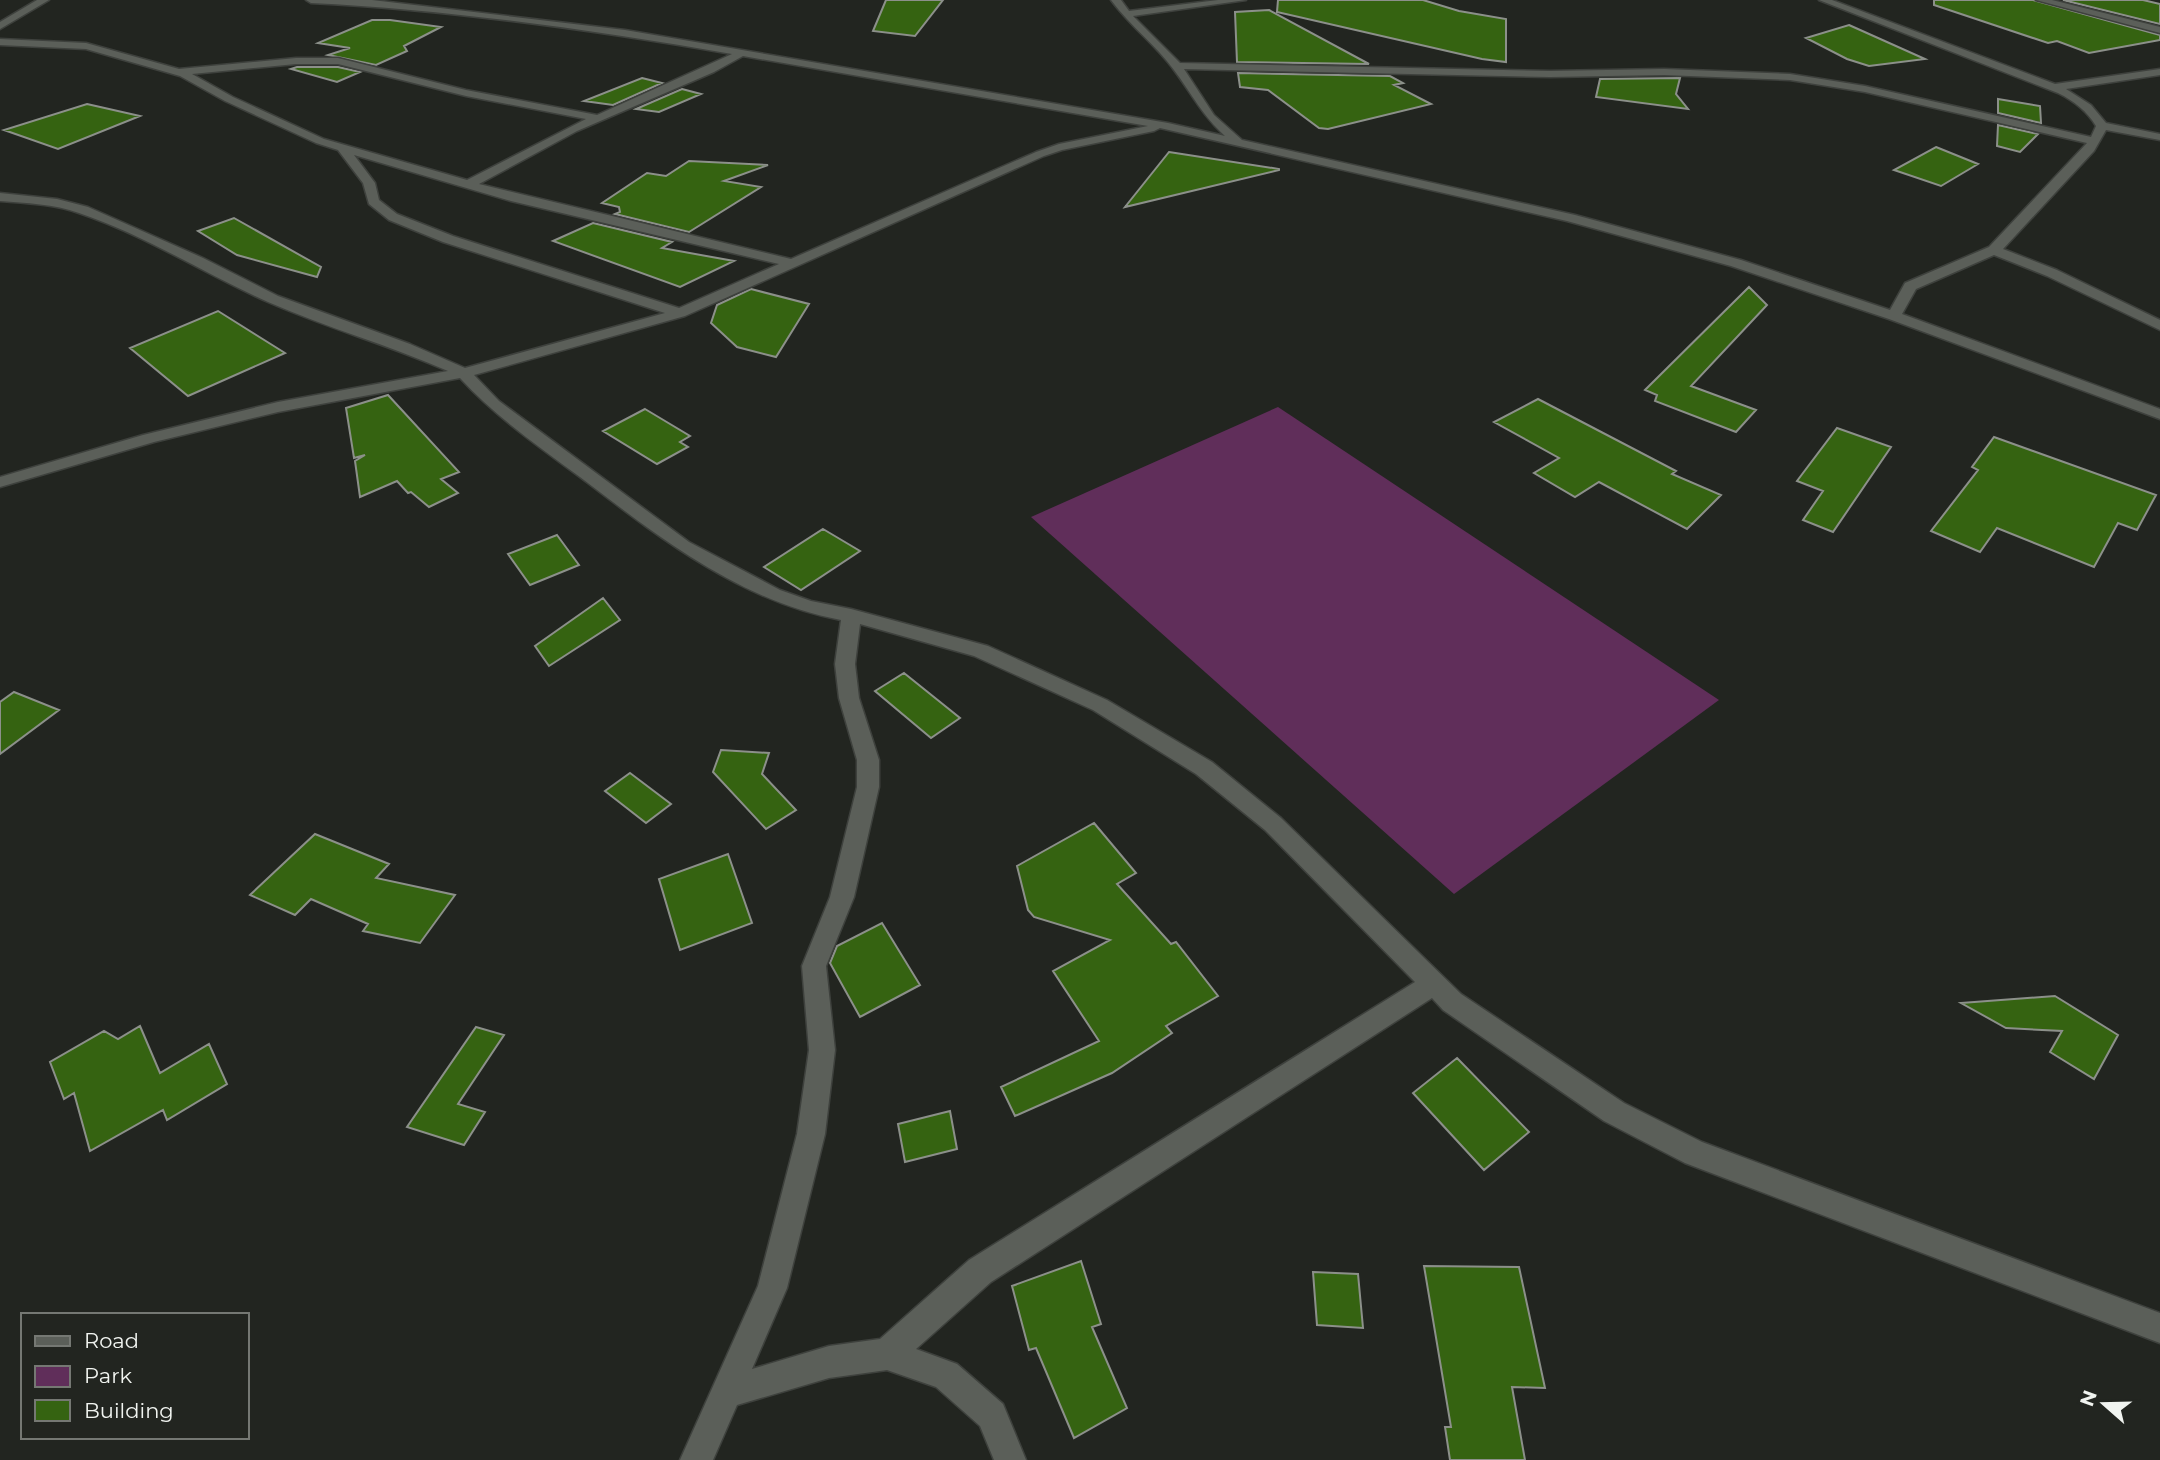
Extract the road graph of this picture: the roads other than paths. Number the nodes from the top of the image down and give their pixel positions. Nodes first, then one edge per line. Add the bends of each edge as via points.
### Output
1 (44, 0) edge
2 (310, 0) edge
3 (1116, 0) edge
4 (1241, 0) edge
5 (1824, 0) edge
6 (2041, 0) edge
7 (1126, 14) junction
8 (0, 26) edge
9 (2160, 30) edge
10 (0, 42) edge
11 (744, 52) junction
12 (1177, 66) junction
13 (177, 72) junction
14 (2160, 72) edge
15 (2054, 87) junction
16 (598, 118) junction
17 (1168, 126) junction
18 (2102, 126) junction
19 (2160, 137) edge
20 (1238, 141) junction
21 (2094, 141) junction
22 (342, 147) junction
23 (469, 184) junction
24 (0, 197) edge
25 (1994, 250) junction
26 (792, 263) junction
27 (680, 313) junction
28 (1894, 316) junction
29 (2160, 326) edge
30 (464, 373) junction
31 (2160, 414) edge
32 (0, 482) edge
33 (851, 615) junction
34 (1433, 984) junction
35 (2160, 1328) edge
36 (887, 1354) junction
37 (726, 1392) junction
38 (696, 1460) edge
39 (1010, 1460) edge

1 - 8 street
2 - 11 street via 625,33
3 - 7 street
4 - 7 street
5 - 15 street
6 - 9 street
7 - 12 street
10 - 13 street via 86,47
11 - 16 street
11 - 17 street
12 - 20 street via 1210,117
12 - 21 street via 1790,77 1866,89
13 - 16 street via 338,61 466,93
13 - 22 street
14 - 15 street
15 - 18 street via 2093,110
16 - 23 street
17 - 20 street
17 - 26 street via 1049,151
18 - 19 street
18 - 21 street
20 - 28 street via 1583,221 1736,262
21 - 25 street
22 - 23 street
22 - 27 street via 369,183 373,201 393,218
23 - 26 street
24 - 30 street via 84,210 273,299
25 - 28 street via 1910,286
25 - 29 street
26 - 27 street
27 - 30 street
28 - 31 street
30 - 32 street via 278,407 149,438
30 - 33 street via 494,404 683,546 773,594
33 - 34 street via 981,650 1100,705 1204,768 1273,824
33 - 37 street via 845,664 849,698 868,760 868,787 842,898 814,966 822,1050 811,1134 772,1288
34 - 35 street via 1452,1002 1614,1112 1695,1153
34 - 36 street via 980,1271
36 - 37 street via 829,1362
36 - 39 street via 946,1375 983,1406 992,1415
37 - 38 street

